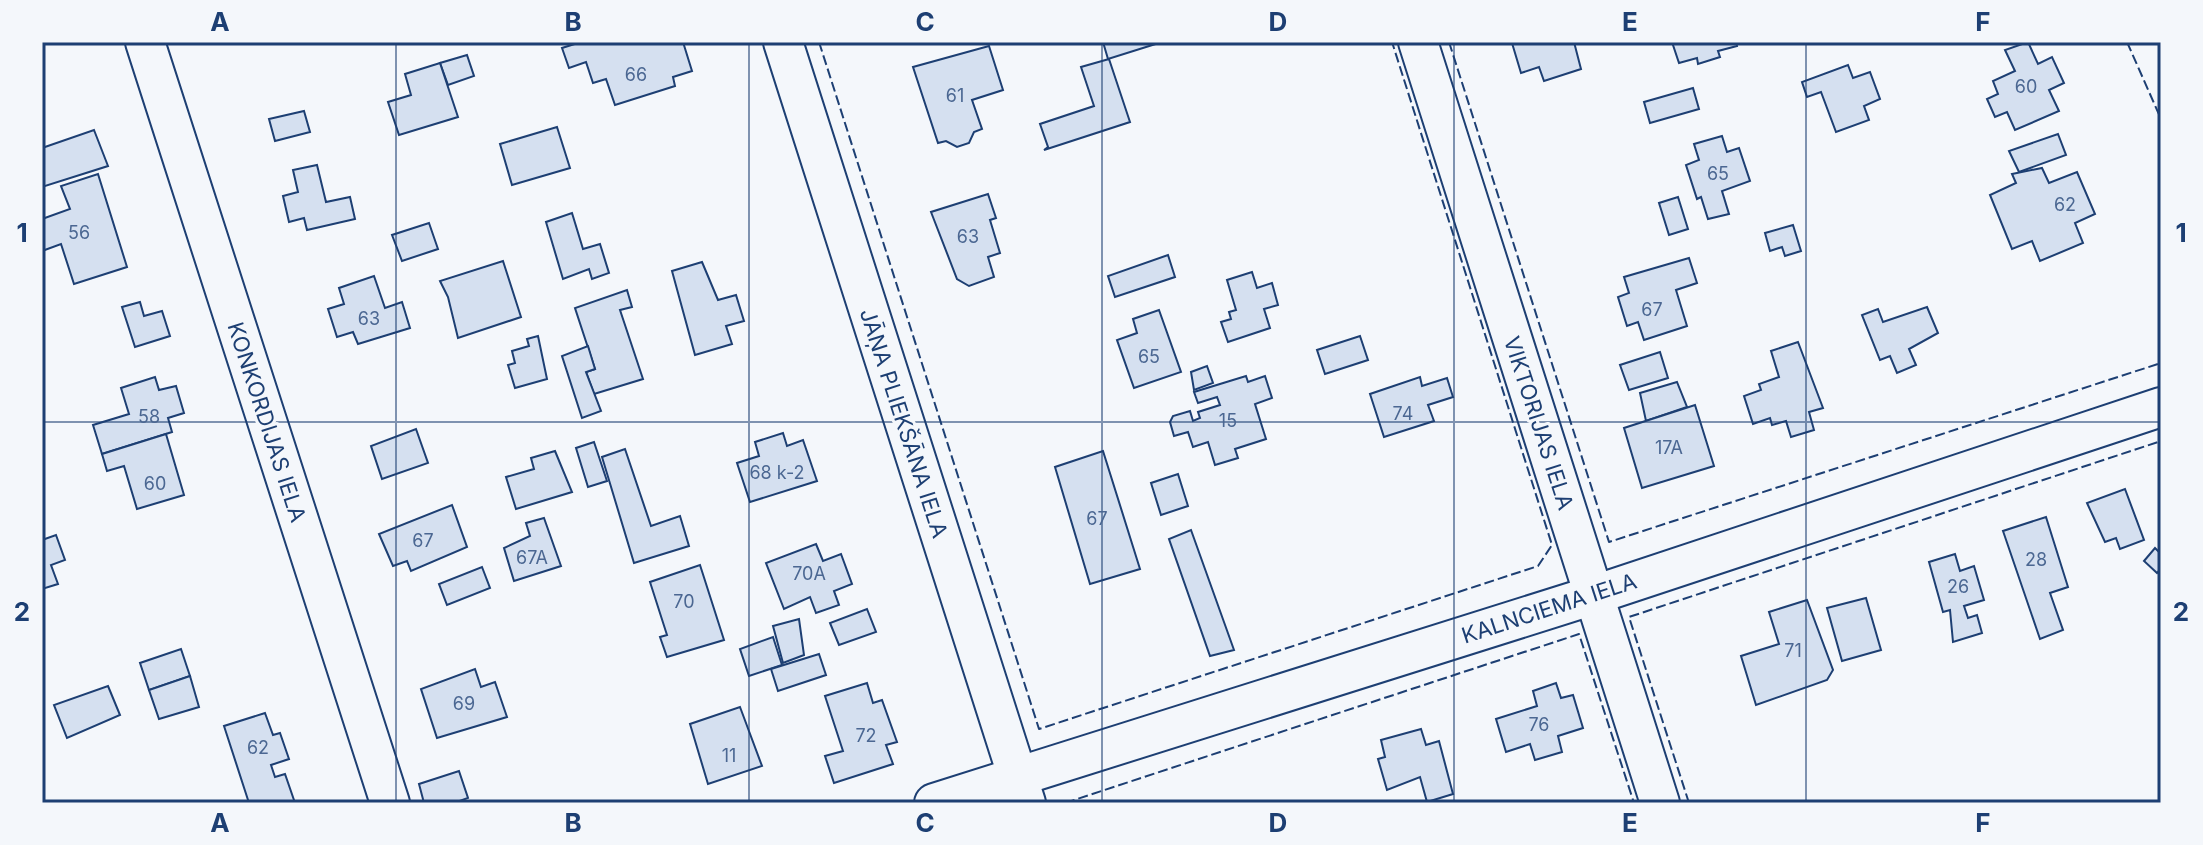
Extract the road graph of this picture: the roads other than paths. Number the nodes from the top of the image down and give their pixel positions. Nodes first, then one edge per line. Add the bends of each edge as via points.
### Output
1 (145, 42) edge
2 (783, 42) edge
3 (1418, 42) edge
4 (2161, 407) edge
5 (1594, 595) junction
6 (1021, 789) edge
7 (390, 803) edge
8 (934, 803) edge
9 (1660, 803) edge

1 - 7 street, KONKORDIJAS IELA
2 - 6 street, JĀŅA PLIEKŠĀNA IELA
3 - 5 street, VIKTORIJAS IELA
4 - 5 street, KALNCIEMA IELA
5 - 6 street, KALNCIEMA IELA
5 - 9 street, VIKTORIJAS IELA
6 - 8 street, KALNCIEMA IELA

